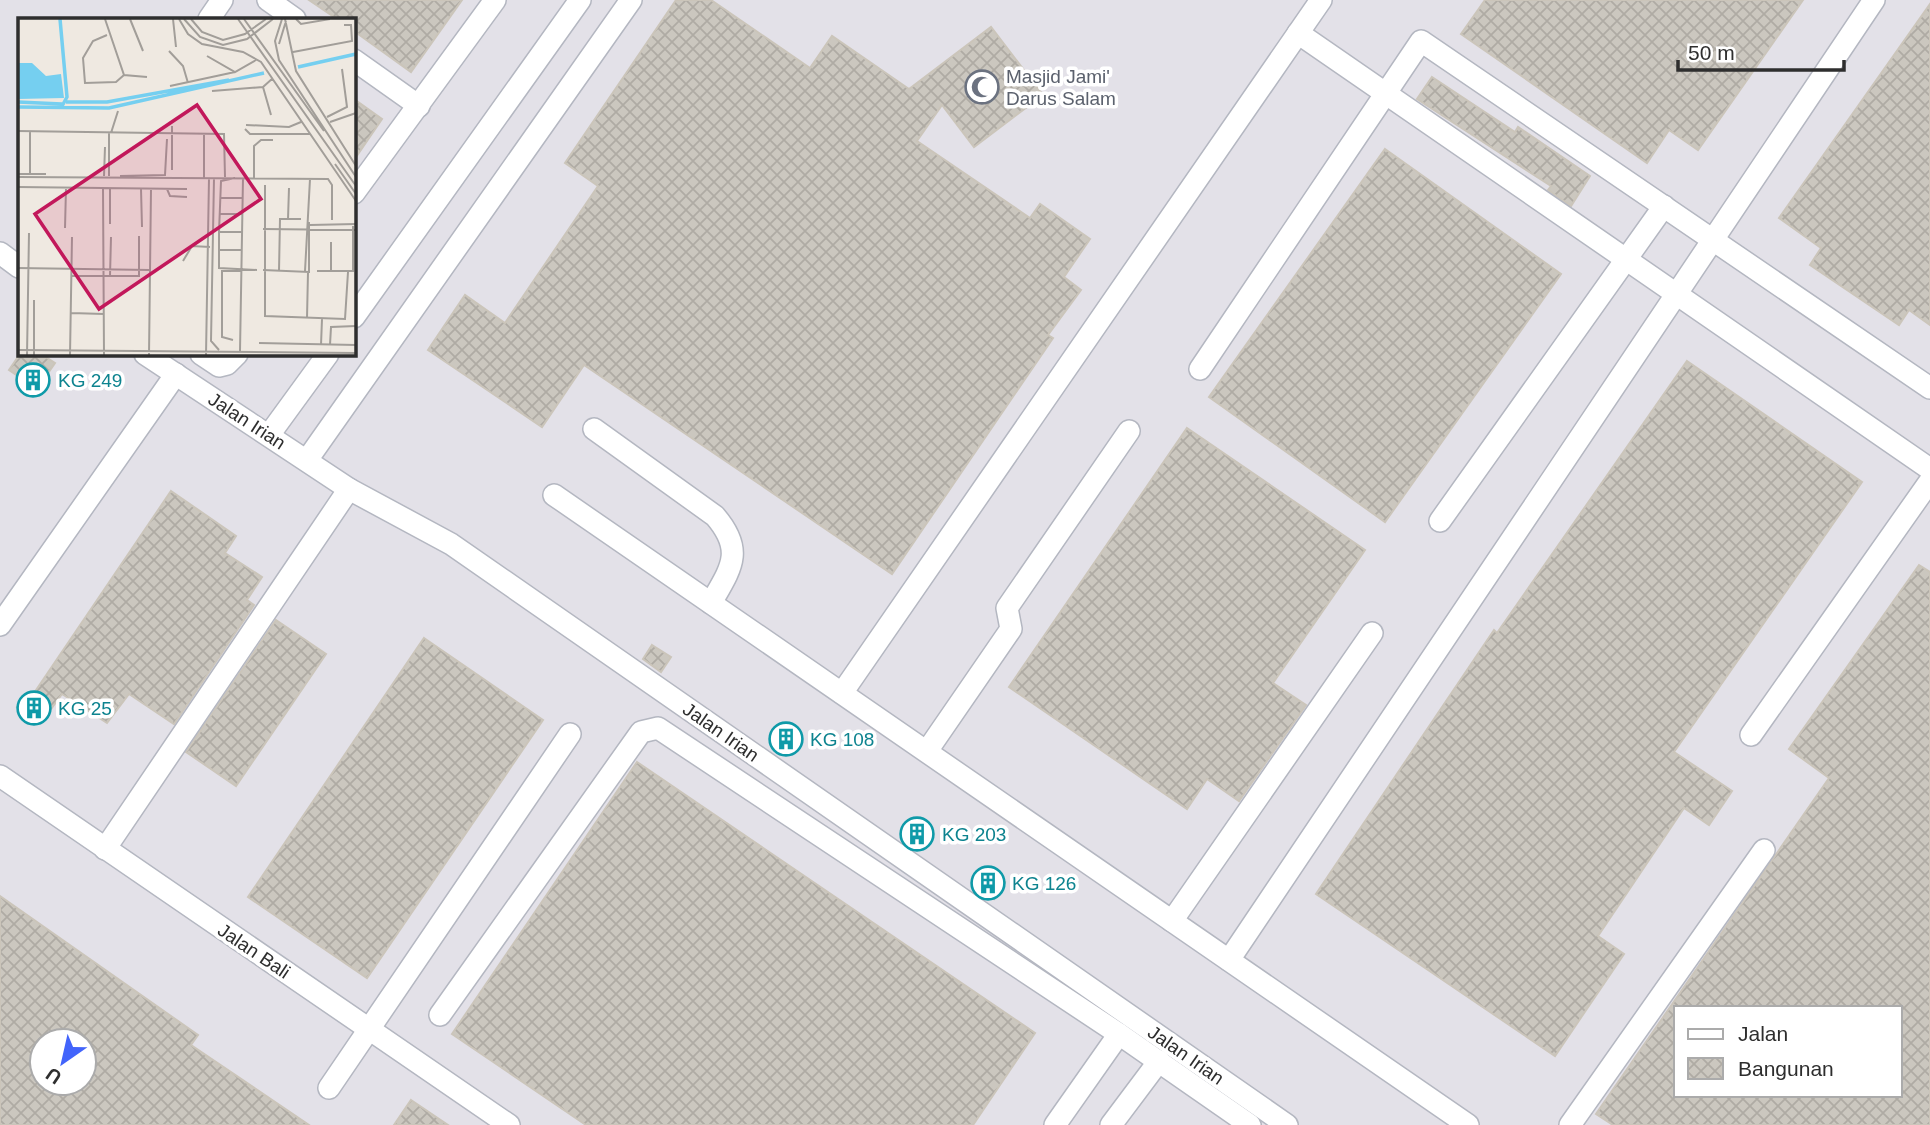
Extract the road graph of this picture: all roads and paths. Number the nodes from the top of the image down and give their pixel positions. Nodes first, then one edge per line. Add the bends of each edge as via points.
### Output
1 (222, 0) edge
2 (268, 0) edge
3 (495, 0) edge
4 (580, 0) edge
5 (631, 0) edge
6 (1321, 0) edge
7 (1874, 0) edge
8 (210, 18) edge
9 (294, 18) edge
10 (1298, 33) junction
11 (355, 61) edge
12 (1384, 94) junction
13 (419, 106) junction
14 (355, 193) edge
15 (1664, 206) junction
16 (1713, 240) junction
17 (0, 253) edge
18 (1627, 261) junction
19 (18, 266) edge
20 (1676, 295) junction
21 (355, 316) edge
22 (147, 355) edge
23 (202, 355) edge
24 (236, 355) edge
25 (327, 355) edge
26 (1200, 369) dead end
27 (176, 374) junction
28 (1930, 388) edge
29 (594, 429) dead end
30 (1129, 430) dead end
31 (269, 435) junction
32 (307, 460) junction
33 (1930, 469) edge
34 (1930, 481) edge
35 (349, 489) junction
36 (554, 495) dead end
37 (1440, 522) dead end
38 (711, 603) junction
39 (0, 625) edge
40 (1372, 633) dead end
41 (842, 693) junction
42 (570, 734) dead end
43 (1751, 735) dead end
44 (927, 751) junction
45 (0, 776) edge
46 (104, 849) junction
47 (1765, 850) dead end
48 (1172, 921) junction
49 (1229, 960) junction
50 (440, 1015) dead end
51 (369, 1029) junction
52 (1119, 1034) junction
53 (1159, 1061) junction
54 (329, 1087) dead end
55 (509, 1125) edge
56 (1055, 1125) edge
57 (1111, 1125) edge
58 (1250, 1125) edge
59 (1287, 1125) edge
60 (1468, 1125) edge
61 (1570, 1125) edge

1 - 8 lane
2 - 9 lane
3 - 13 lane
4 - 21 lane
5 - 32 lane
6 - 10 lane
7 - 16 lane
10 - 12 lane
10 - 41 lane
11 - 13 lane
12 - 15 lane via 1420,41
12 - 18 lane
12 - 26 lane
13 - 14 lane
15 - 16 lane
15 - 18 lane
16 - 20 lane
16 - 28 lane
17 - 19 lane
18 - 20 lane
18 - 37 lane
20 - 33 lane
20 - 49 lane
22 - 27 lane, Jalan Irian
23 - 24 lane via 219,366
25 - 31 lane
27 - 31 lane, Jalan Irian
27 - 39 lane
29 - 38 lane via 715,516 729,533 733,560
30 - 44 lane via 1007,608 1012,629
31 - 32 lane, Jalan Irian
32 - 35 lane, Jalan Irian
34 - 43 lane
35 - 46 lane
35 - 59 lane, Jalan Irian via 451,544
36 - 38 lane
38 - 41 lane
40 - 48 lane
41 - 44 lane
42 - 51 lane
44 - 48 lane
45 - 46 lane, Jalan Bali
46 - 51 lane, Jalan Bali
47 - 61 lane
48 - 49 lane
49 - 60 lane
50 - 52 lane via 641,732 658,728
51 - 54 lane
51 - 55 lane, Jalan Bali
52 - 53 lane
52 - 56 lane
53 - 57 lane
53 - 58 lane

